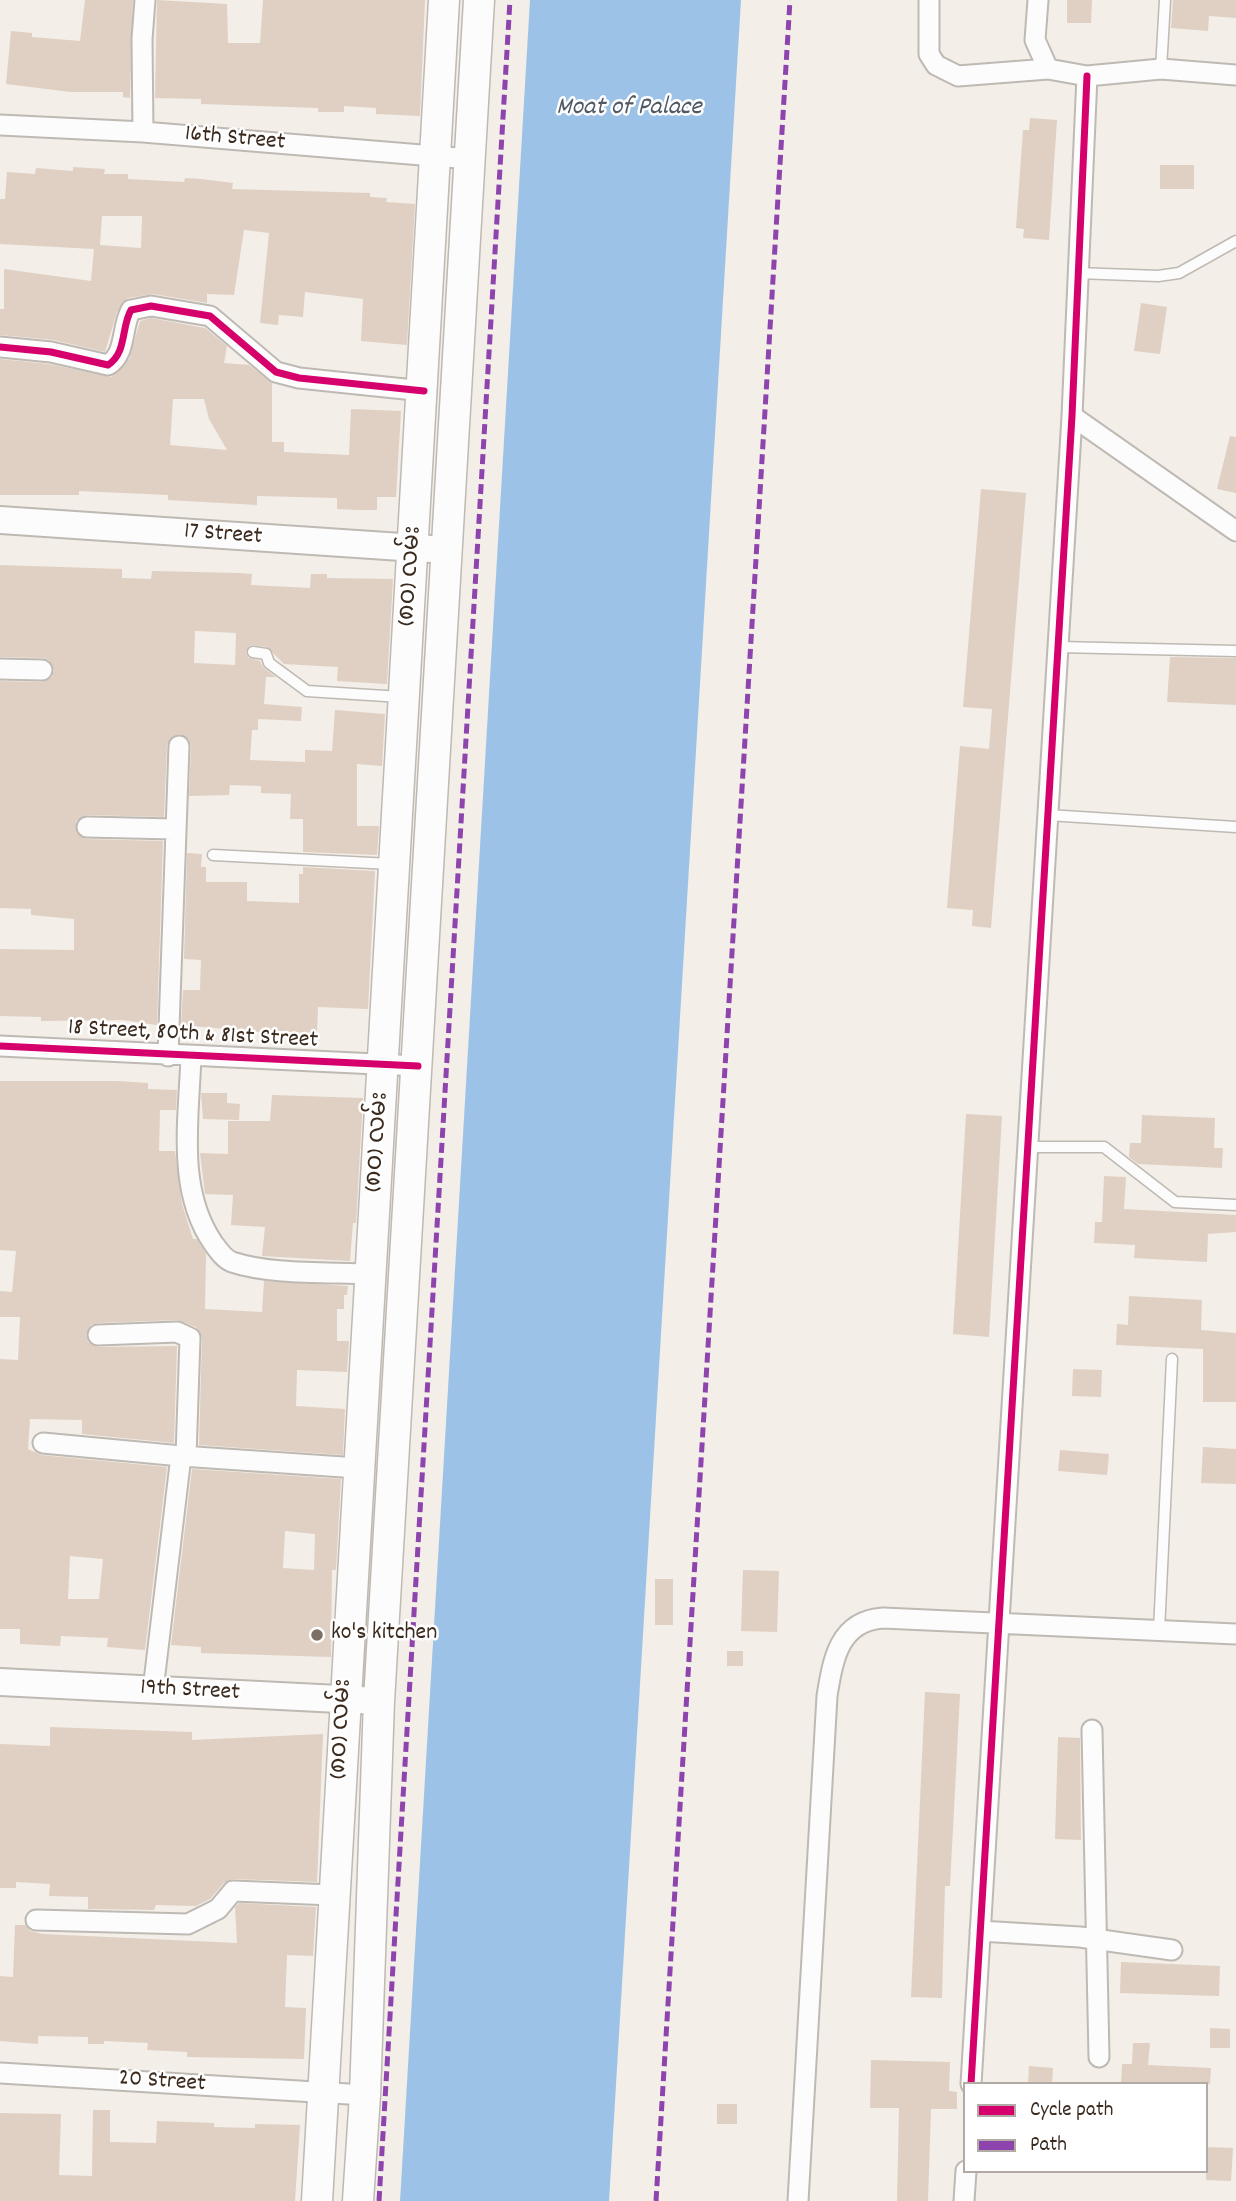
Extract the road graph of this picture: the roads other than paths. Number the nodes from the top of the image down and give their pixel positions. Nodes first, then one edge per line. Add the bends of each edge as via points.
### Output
1 (145, 0) edge
2 (444, 0) edge
3 (479, 0) edge
4 (929, 0) edge
5 (1038, 0) edge
6 (1165, 0) edge
7 (1048, 69) junction
8 (1161, 69) junction
9 (1236, 75) edge
10 (1087, 76) junction
11 (0, 125) edge
12 (143, 132) junction
13 (435, 158) junction
14 (470, 159) junction
15 (1236, 241) edge
16 (1077, 274) junction
17 (0, 347) edge
18 (424, 391) junction
19 (1072, 416) junction
20 (0, 520) edge
21 (1236, 531) edge
22 (413, 549) junction
23 (446, 550) junction
24 (1058, 647) junction
25 (1236, 652) edge
26 (253, 653) dead end
27 (0, 669) edge
28 (42, 670) dead end
29 (404, 697) junction
30 (179, 746) dead end
31 (1048, 815) junction
32 (87, 827) dead end
33 (1236, 827) edge
34 (174, 829) junction
35 (213, 856) dead end
36 (395, 864) junction
37 (0, 1046) edge
38 (168, 1056) junction
39 (191, 1056) junction
40 (384, 1065) junction
41 (418, 1066) junction
42 (1027, 1147) junction
43 (1236, 1205) edge
44 (370, 1274) junction
45 (98, 1335) dead end
46 (1172, 1359) dead end
47 (43, 1443) dead end
48 (184, 1456) junction
49 (358, 1468) junction
50 (998, 1624) junction
51 (1159, 1631) junction
52 (1236, 1634) edge
53 (0, 1682) edge
54 (153, 1690) junction
55 (344, 1700) junction
56 (379, 1701) junction
57 (1092, 1730) dead end
58 (333, 1895) junction
59 (36, 1920) dead end
60 (980, 1931) junction
61 (1096, 1940) junction
62 (1172, 1950) dead end
63 (1099, 2057) dead end
64 (0, 2073) edge
65 (971, 2082) edge
66 (323, 2094) junction
67 (365, 2095) junction
68 (966, 2173) edge
69 (317, 2201) edge
70 (358, 2201) edge
71 (798, 2201) edge
72 (964, 2201) edge

1 - 12 street
2 - 13 main road, (၈၀) လမ်း
3 - 14 main road, (၈၀) လမ်း
4 - 7 street via 929,54 946,71 958,76
5 - 7 street via 1035,40
6 - 8 lane
7 - 10 street
8 - 9 street
8 - 10 street
10 - 16 street
11 - 12 street, 16th Street
12 - 13 street, 16th Street
13 - 14 street, 16th Street
13 - 18 main road, (၈၀) လမ်း
14 - 23 main road, (၈၀) လမ်း
15 - 16 lane via 1179,273
16 - 19 street
17 - 18 street via 108,365 115,361 131,310 151,306 210,316 276,372
18 - 22 main road, (၈၀) လမ်း
19 - 21 street
19 - 24 street
20 - 22 street, 17 Street
22 - 23 street, 17 Street
22 - 29 main road, (၈၀) လမ်း
23 - 41 main road, (၈၀) လမ်း
24 - 25 lane
24 - 31 street
26 - 29 lane via 266,654 269,663 307,691
27 - 28 street
29 - 36 main road, (၈၀) လမ်း
30 - 34 street
31 - 33 lane
31 - 42 street
32 - 34 street
34 - 38 street
35 - 36 lane
36 - 40 main road, (၈၀) လမ်း
37 - 38 street, 18 Street, 80th & 81st Street
38 - 39 street, 18 Street, 80th & 81st Street
39 - 40 street, 18 Street, 80th & 81st Street
39 - 44 street via 187,1172 202,1227 215,1247 228,1261 256,1268
40 - 41 street, 18 Street, 80th & 81st Street
40 - 44 main road, (၈၀) လမ်း
41 - 56 main road, (၈၀) လမ်း
42 - 43 lane via 1104,1147 1175,1202
42 - 50 street
44 - 49 main road, (၈၀) လမ်း
45 - 48 street via 177,1332 190,1338
46 - 51 lane
47 - 48 street
48 - 49 street
48 - 54 street
49 - 55 main road, (၈၀) လမ်း
50 - 51 street
50 - 60 street
50 - 71 street via 872,1619 844,1636 838,1649 827,1696
51 - 52 street
53 - 54 street, 19th Street
54 - 55 street, 19th Street
55 - 56 street, 19th Street
55 - 58 main road, (၈၀) လမ်း
56 - 67 main road, (၈၀) လမ်း
57 - 61 street
58 - 59 street via 233,1891 218,1909 188,1924
58 - 66 main road, (၈၀) လမ်း
60 - 61 street
60 - 65 street
61 - 62 street
61 - 63 street
64 - 66 street, 20 Street
66 - 67 street, 20 Street
66 - 69 main road, (၈၀) လမ်း
67 - 70 main road, (၈၀) လမ်း
68 - 72 street

